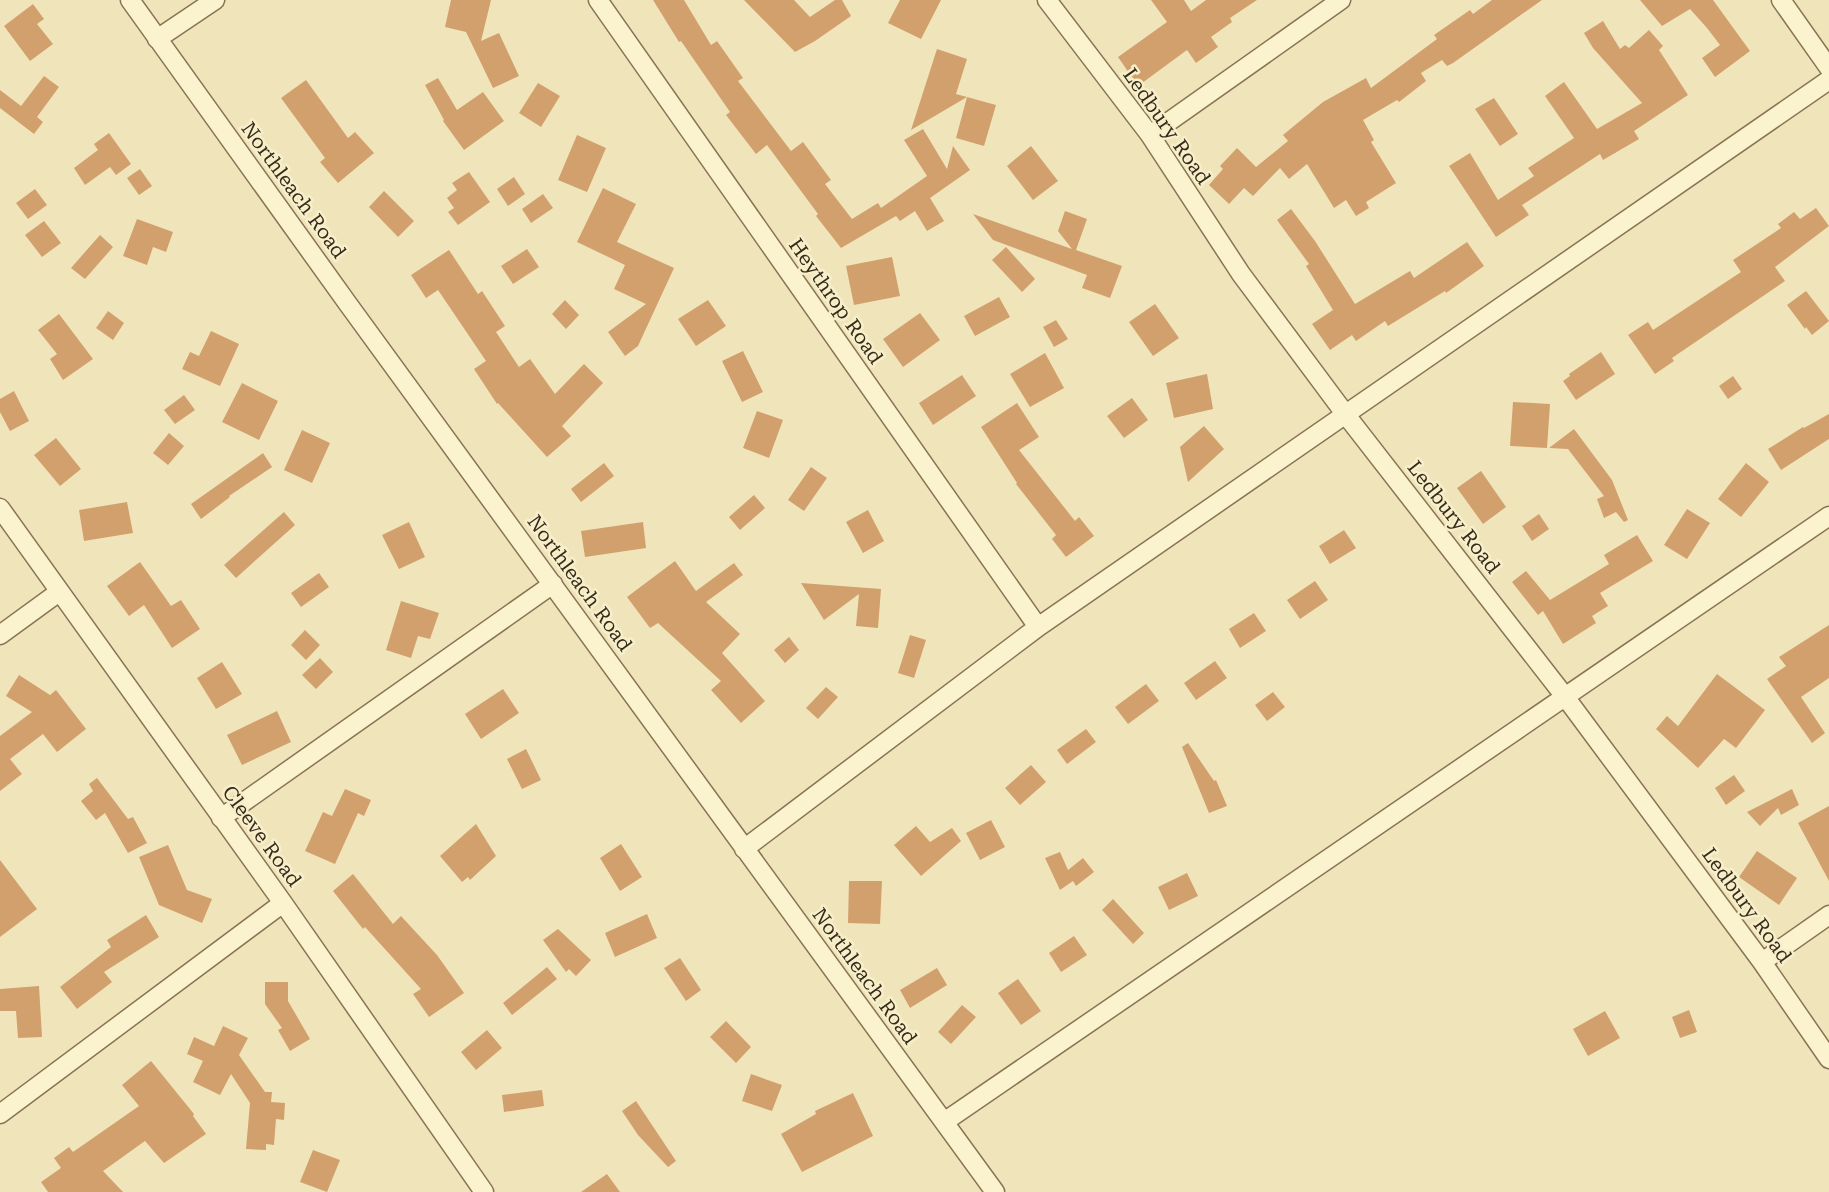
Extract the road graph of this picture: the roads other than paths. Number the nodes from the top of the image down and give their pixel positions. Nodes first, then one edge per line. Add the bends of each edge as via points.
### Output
1 (129, 0) edge
2 (215, 0) edge
3 (598, 0) edge
4 (1047, 0) edge
5 (1341, 0) edge
6 (1781, 0) edge
7 (157, 39) junction
8 (1829, 68) edge
9 (1829, 80) edge
10 (1150, 135) junction
11 (1346, 415) junction
12 (0, 508) edge
13 (1829, 516) edge
14 (553, 584) junction
15 (60, 592) junction
16 (1038, 627) junction
17 (0, 635) edge
18 (1566, 698) junction
19 (220, 818) junction
20 (744, 849) junction
21 (283, 903) junction
22 (1829, 915) edge
23 (1762, 962) junction
24 (1829, 1059) edge
25 (0, 1114) edge
26 (944, 1122) junction
27 (483, 1192) edge
28 (995, 1192) edge

1 - 7 street, Northleach Road
2 - 7 street
3 - 16 street, Heythrop Road
4 - 10 street, Ledbury Road
5 - 10 street
6 - 8 street
7 - 14 street, Northleach Road
9 - 11 street
10 - 11 street, Ledbury Road via 1241,274
11 - 16 street
11 - 18 street, Ledbury Road
12 - 15 street, Cleeve Road
13 - 18 street
14 - 19 street
14 - 20 street, Northleach Road
15 - 17 street
15 - 19 street, Cleeve Road
16 - 20 street
18 - 23 street, Ledbury Road
18 - 26 street
19 - 21 street, Cleeve Road
20 - 26 street, Northleach Road
21 - 25 street
21 - 27 street, Cleeve Road
22 - 23 street
23 - 24 street, Ledbury Road
26 - 28 street, Northleach Road

